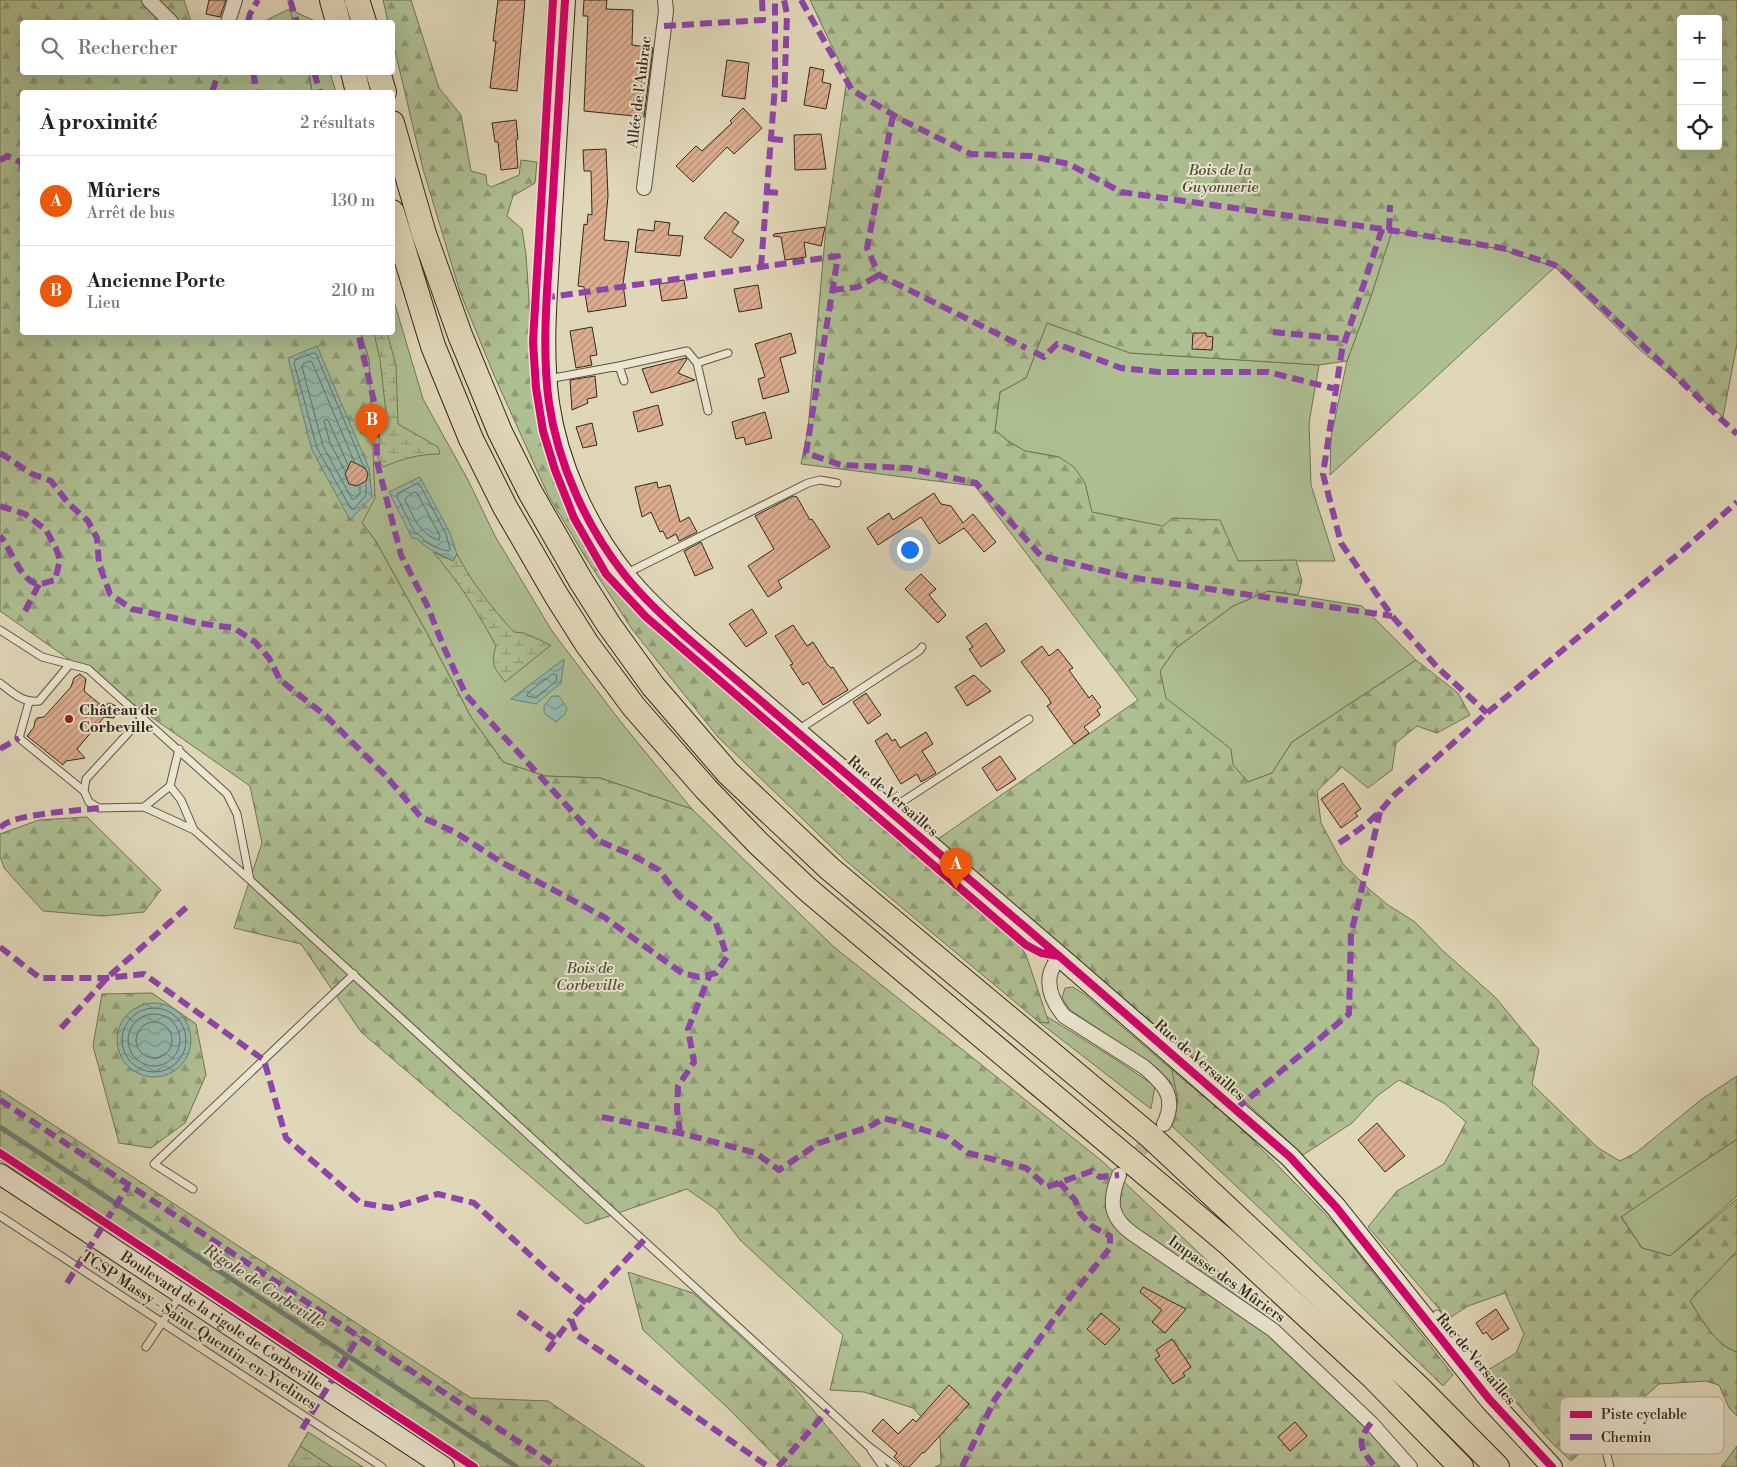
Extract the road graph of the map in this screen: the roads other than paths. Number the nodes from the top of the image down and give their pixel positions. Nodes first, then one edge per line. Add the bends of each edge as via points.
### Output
1 (149, 0) edge
2 (235, 0) edge
3 (332, 0) edge
4 (357, 0) edge
5 (565, 0) edge
6 (665, 0) edge
7 (169, 20) edge
8 (229, 20) edge
9 (337, 20) edge
10 (363, 20) edge
11 (354, 75) edge
12 (379, 75) edge
13 (358, 90) edge
14 (383, 90) edge
15 (395, 133) edge
16 (644, 188) dead end
17 (395, 222) edge
18 (728, 354) dead end
19 (697, 363) junction
20 (619, 366) junction
21 (547, 379) junction
22 (624, 381) dead end
23 (708, 411) dead end
24 (837, 483) dead end
25 (624, 574) junction
26 (0, 630) edge
27 (922, 646) dead end
28 (70, 664) junction
29 (0, 683) edge
30 (29, 702) junction
31 (142, 718) junction
32 (1029, 720) dead end
33 (796, 731) junction
34 (179, 749) junction
35 (170, 786) junction
36 (84, 791) junction
37 (144, 807) junction
38 (888, 810) junction
39 (194, 830) junction
40 (250, 880) junction
41 (1059, 956) junction
42 (354, 974) junction
43 (1164, 1124) tunnel mouth
44 (1119, 1175) tunnel mouth
45 (4, 1179) edge
46 (193, 1189) dead end
47 (0, 1216) edge
48 (181, 1294) junction
49 (1437, 1314) dead end
50 (162, 1323) junction
51 (146, 1347) dead end
52 (1470, 1376) junction
53 (867, 1445) junction
54 (1607, 1454) edge
55 (382, 1467) edge
56 (444, 1467) edge
57 (883, 1467) edge
58 (896, 1467) edge
59 (1410, 1467) edge
60 (1461, 1467) edge
61 (1497, 1467) edge
62 (1552, 1467) edge
63 (1610, 1467) edge

1 - 7 street
2 - 8 street
3 - 9 highway
4 - 10 highway
5 - 21 main road, Rue de Versailles via 547,298
6 - 16 street, Allée de l'Aubrac
11 - 13 highway
12 - 14 highway
15 - 61 highway via 428,244 460,335 500,432 581,581 653,686 728,773 830,869 1150,1136 1418,1387
17 - 60 highway via 432,346 471,439 556,596 634,707 706,789 807,889 1227,1242 1373,1378
18 - 19 lane
19 - 20 lane via 687,351
19 - 23 lane
20 - 21 lane
20 - 22 lane
21 - 25 main road, Rue de Versailles via 555,434 576,493 602,543
24 - 25 lane via 820,480 808,483
25 - 33 main road, Rue de Versailles via 664,618
26 - 28 lane via 42,657
27 - 33 lane
28 - 30 lane via 39,701
28 - 31 lane via 88,669
29 - 30 lane
30 - 36 lane via 19,738
31 - 34 lane
31 - 36 lane via 86,779
32 - 38 lane
33 - 38 main road, Rue de Versailles
34 - 35 lane
34 - 40 lane via 227,794 237,814
35 - 37 lane
35 - 39 lane via 181,800
36 - 37 lane via 89,802 100,808
37 - 39 lane
38 - 41 main road, Rue de Versailles
39 - 40 lane
40 - 42 lane
41 - 43 street via 1050,974 1057,1008 1064,1016 1156,1077 1169,1094 1170,1107
41 - 52 main road, Rue de Versailles via 1290,1157 1336,1207
42 - 46 lane via 154,1164
42 - 53 lane
44 - 59 street, Impasse des Mûriers via 1113,1203 1118,1222 1273,1330 1371,1423
45 - 48 main road, Boulevard de la rigole de Corbeville
47 - 50 lane, TCSP Massy - Saint-Quentin-en-Yvelines
48 - 50 lane
48 - 56 main road, Boulevard de la rigole de Corbeville
49 - 52 lane via 1476,1366
50 - 51 lane
50 - 55 lane, TCSP Massy - Saint-Quentin-en-Yvelines
52 - 62 main road, Rue de Versailles
53 - 57 lane
53 - 58 lane
54 - 63 lane

